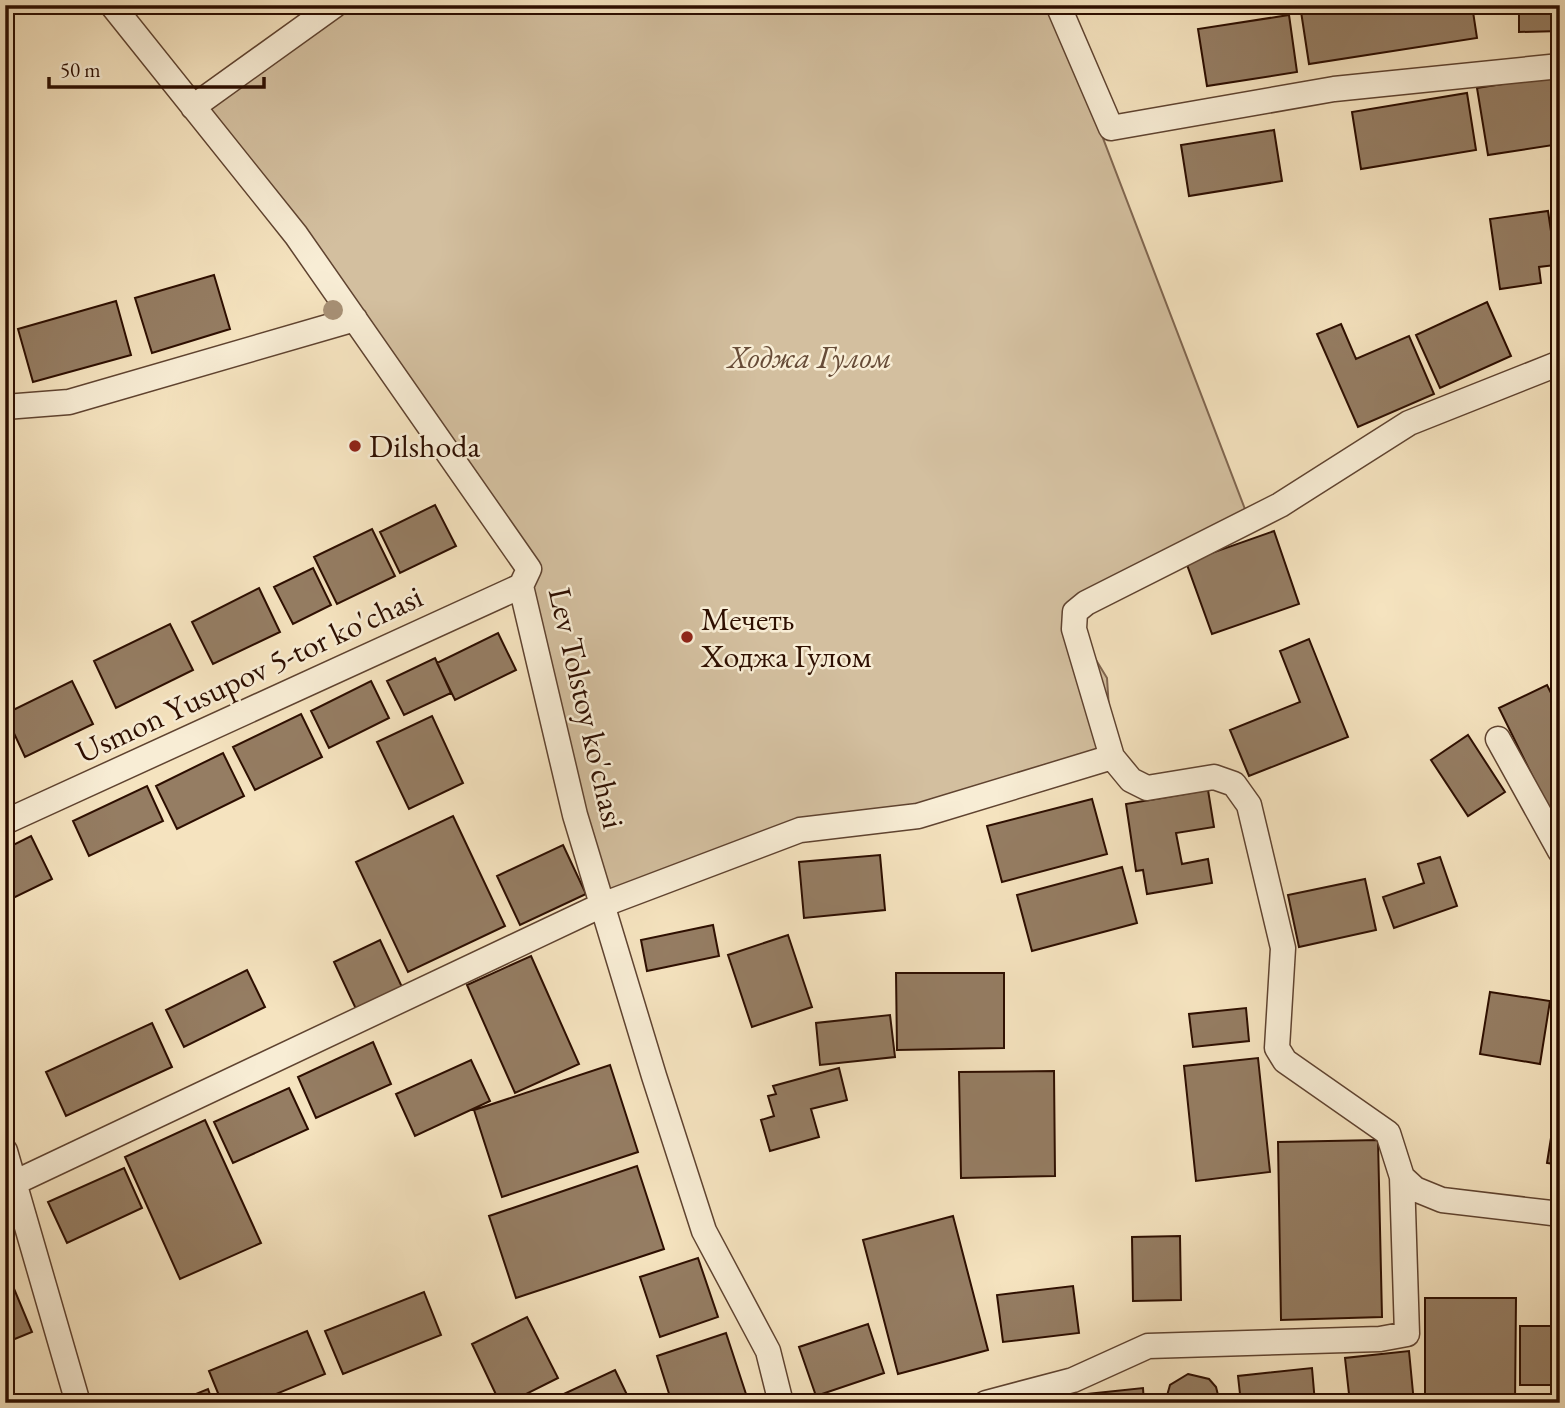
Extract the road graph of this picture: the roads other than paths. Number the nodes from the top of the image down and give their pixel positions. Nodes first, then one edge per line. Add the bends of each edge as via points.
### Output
1 (112, 5) edge
2 (335, 5) edge
3 (1058, 5) edge
4 (1560, 66) edge
5 (193, 107) junction
6 (333, 289) junction
7 (355, 319) junction
8 (310, 332) junction
9 (1560, 363) edge
10 (5, 407) edge
11 (521, 586) junction
12 (1498, 739) dead end
13 (1112, 757) junction
14 (5, 822) edge
15 (1560, 852) edge
16 (603, 905) junction
17 (5, 1151) edge
18 (1402, 1177) junction
19 (16, 1182) junction
20 (1560, 1214) edge
21 (78, 1403) edge
22 (780, 1403) edge
23 (986, 1403) edge

1 - 5 street, Lev Tolstoy ko'chasi
2 - 5 street
3 - 4 street via 1111,128 1334,89
5 - 6 street, Lev Tolstoy ko'chasi via 296,235
6 - 7 street, Lev Tolstoy ko'chasi
6 - 8 street
7 - 8 street
7 - 11 street, Lev Tolstoy ko'chasi via 530,569
8 - 10 street via 69,402
9 - 13 street via 1409,423 1280,505 1075,612 1074,629
11 - 14 street, Usmon Yusupov 5-tor ko'chasi
11 - 16 street, Lev Tolstoy ko'chasi via 575,815
12 - 15 street
13 - 16 street via 918,816 800,831
13 - 18 street via 1131,780 1147,788 1214,777 1234,784 1249,805 1283,948 1277,1048 1285,1061 1388,1133
16 - 19 street
16 - 22 street, Lev Tolstoy ko'chasi via 704,1231 768,1350
17 - 19 street
18 - 20 street via 1415,1189 1442,1200
18 - 23 street via 1407,1335 1148,1346 1073,1380
19 - 21 street

